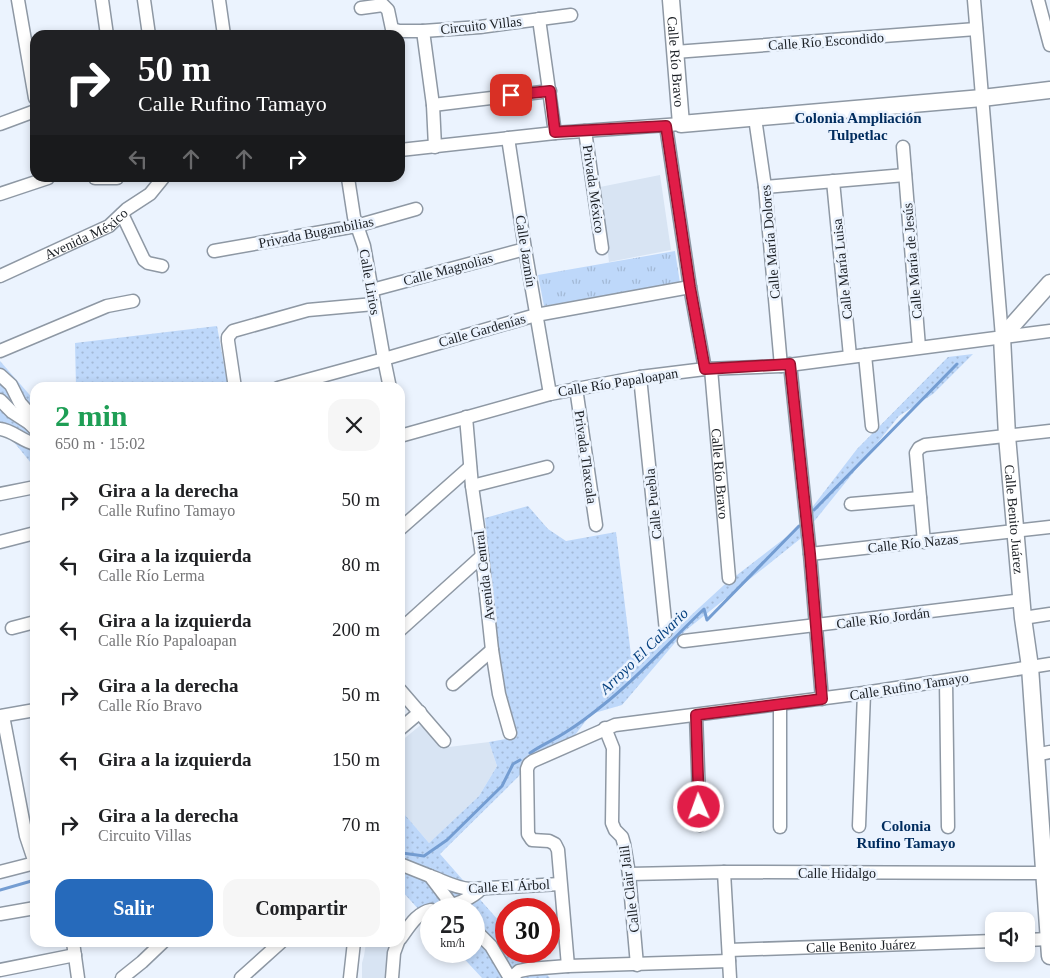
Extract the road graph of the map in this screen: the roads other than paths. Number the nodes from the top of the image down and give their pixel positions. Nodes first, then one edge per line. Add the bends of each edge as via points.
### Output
1 (18, 0) edge
2 (102, 0) edge
3 (144, 0) edge
4 (219, 0) edge
5 (671, 0) edge
6 (974, 0) edge
7 (1038, 0) edge
8 (361, 8) dead end
9 (571, 15) dead end
10 (539, 19) junction
11 (976, 29) junction
12 (106, 30) edge
13 (149, 30) edge
14 (223, 30) edge
15 (394, 30) edge
16 (405, 30) edge
17 (423, 31) junction
18 (1050, 45) edge
19 (675, 52) junction
20 (30, 69) edge
21 (1050, 90) edge
22 (550, 91) junction
23 (982, 98) junction
24 (433, 105) junction
25 (30, 113) edge
26 (755, 118) junction
27 (0, 124) edge
28 (674, 125) junction
29 (554, 128) junction
30 (585, 131) junction
31 (508, 138) junction
32 (436, 147) junction
33 (903, 147) dead end
34 (405, 150) edge
35 (905, 175) junction
36 (36, 182) edge
37 (160, 182) edge
38 (349, 182) edge
39 (832, 182) junction
40 (765, 187) junction
41 (0, 194) edge
42 (416, 209) dead end
43 (122, 214) junction
44 (356, 226) junction
45 (602, 248) dead end
46 (525, 249) junction
47 (214, 251) dead end
48 (162, 266) dead end
49 (0, 276) edge
50 (1050, 283) edge
51 (690, 287) junction
52 (372, 290) junction
53 (133, 301) dead end
54 (374, 304) junction
55 (536, 315) junction
56 (1050, 331) edge
57 (1002, 337) junction
58 (919, 348) junction
59 (0, 351) edge
60 (865, 354) junction
61 (850, 356) junction
62 (384, 359) junction
63 (785, 365) junction
64 (708, 369) junction
65 (0, 375) edge
66 (640, 377) junction
67 (234, 382) edge
68 (300, 382) edge
69 (389, 382) edge
70 (576, 388) junction
71 (550, 394) junction
72 (0, 400) edge
73 (30, 417) edge
74 (466, 417) junction
75 (30, 425) edge
76 (872, 426) dead end
77 (0, 429) edge
78 (1050, 431) edge
79 (405, 435) edge
80 (1007, 436) junction
81 (30, 443) edge
82 (470, 467) junction
83 (547, 467) dead end
84 (472, 486) junction
85 (30, 487) edge
86 (0, 494) edge
87 (920, 498) junction
88 (851, 504) dead end
89 (405, 525) edge
90 (596, 525) dead end
91 (1050, 527) edge
92 (1015, 532) junction
93 (30, 534) edge
94 (0, 542) edge
95 (924, 542) junction
96 (810, 554) junction
97 (482, 556) junction
98 (729, 578) dead end
99 (1022, 600) junction
100 (1050, 614) edge
101 (1023, 618) junction
102 (30, 623) edge
103 (405, 625) edge
104 (816, 626) junction
105 (12, 628) dead end
106 (666, 630) dead end
107 (684, 641) dead end
108 (492, 650) junction
109 (1050, 664) edge
110 (1030, 667) junction
111 (946, 681) junction
112 (453, 684) dead end
113 (864, 693) junction
114 (405, 696) edge
115 (822, 699) junction
116 (780, 704) junction
117 (30, 711) edge
118 (420, 712) junction
119 (696, 715) junction
120 (1, 716) edge
121 (405, 725) edge
122 (605, 728) junction
123 (510, 733) dead end
124 (444, 741) dead end
125 (1043, 754) edge
126 (700, 825) dead end
127 (859, 826) dead end
128 (780, 827) dead end
129 (948, 827) dead end
130 (1046, 841) edge
131 (30, 848) edge
132 (30, 864) edge
133 (405, 866) edge
134 (0, 872) edge
135 (724, 872) junction
136 (1044, 873) junction
137 (629, 874) junction
138 (430, 876) junction
139 (560, 884) junction
140 (481, 889) junction
141 (443, 898) edge
142 (470, 898) edge
143 (30, 909) edge
144 (0, 914) edge
145 (420, 914) edge
146 (1049, 921) edge
147 (405, 932) edge
148 (485, 940) edge
149 (985, 942) edge
150 (1035, 943) edge
151 (158, 947) edge
152 (275, 947) edge
153 (353, 947) edge
154 (396, 947) edge
155 (1050, 947) edge
156 (74, 949) edge
157 (729, 956) junction
158 (637, 965) junction
159 (568, 966) junction
160 (0, 970) edge
161 (78, 978) edge
162 (122, 978) edge
163 (241, 978) edge
164 (350, 978) edge
165 (392, 978) edge
166 (511, 978) edge
167 (730, 978) edge

1 - 20 street
2 - 12 street
3 - 13 street
4 - 14 street
5 - 19 street, Calle Río Bravo
6 - 11 street, Calle Benito Juárez
7 - 18 street
8 - 15 street, Circuito Villas via 383,5 388,10
9 - 10 street, Circuito Villas
10 - 17 street, Circuito Villas via 480,28
10 - 22 street, Circuito Villas
11 - 19 street, Calle Río Escondido
11 - 23 street, Calle Benito Juárez
16 - 17 street, Circuito Villas
17 - 24 street, Circuito Villas
19 - 28 street, Calle Río Bravo
21 - 23 street
22 - 24 street
22 - 29 street, Circuito Villas
23 - 26 street
23 - 57 street, Calle Benito Juárez
24 - 32 street, Circuito Villas
25 - 27 street
26 - 28 street
26 - 40 street, Calle María Dolores
28 - 30 street
28 - 51 street, Calle Río Bravo
29 - 30 street
29 - 31 street
30 - 45 street, Privada México
31 - 32 street
31 - 46 street, Calle Jazmín
32 - 34 street
33 - 35 street, Calle María de Jesús
35 - 39 street
35 - 58 street, Calle María de Jesús
36 - 41 street
37 - 43 street, Avenida México via 150,194
38 - 44 street, Calle Lirios
39 - 40 street
39 - 61 street, Calle María Luisa
40 - 63 street, Calle María Dolores
42 - 44 street, Privada Bugambilias
43 - 48 street via 144,260
43 - 49 street, Avenida México via 109,226
44 - 47 street, Privada Bugambilias
44 - 52 street, Calle Lirios via 364,246
46 - 52 street, Calle Magnolias
46 - 55 street, Calle Jazmín
50 - 57 street
51 - 55 street, Calle Gardenías
51 - 64 street, Calle Río Bravo
52 - 54 street, Calle Lirios
53 - 59 street via 107,306
54 - 62 street, Calle Lirios
54 - 67 street via 308,310 238,329 228,337
55 - 62 street, Calle Gardenías
55 - 71 street, Calle Jazmín
56 - 57 street, Calle Río Papaloapan
57 - 58 street, Calle Río Papaloapan
57 - 80 street, Calle Benito Juárez
58 - 60 street, Calle Río Papaloapan
60 - 61 street, Calle Río Papaloapan
60 - 76 street
61 - 63 street, Calle Río Papaloapan
62 - 68 street, Calle Gardenías
62 - 69 street, Calle Lirios
63 - 64 street, Calle Río Papaloapan
63 - 96 street, Calle María Dolores
64 - 66 street, Calle Río Papaloapan
64 - 98 street, Calle Río Bravo
65 - 73 street via 11,385
66 - 70 street, Calle Río Papaloapan
66 - 106 street, Calle Puebla
70 - 71 street, Calle Río Papaloapan
70 - 90 street, Privada Tlaxcala
71 - 74 street, Calle Río Papaloapan
72 - 75 street
74 - 79 street, Calle Río Papaloapan
74 - 82 street, Avenida Central
77 - 81 street
78 - 80 street
80 - 87 street via 919,448 916,453
80 - 92 street, Calle Benito Juárez
82 - 84 street, Avenida Central
82 - 89 street
83 - 84 street
84 - 97 street, Avenida Central
85 - 86 street
87 - 88 street
87 - 95 street
91 - 92 street, Calle Río Nazas
92 - 95 street, Calle Río Nazas
92 - 99 street, Calle Benito Juárez
93 - 94 street
95 - 96 street, Calle Río Nazas
96 - 104 street, Calle María Dolores
97 - 103 street
97 - 108 street, Avenida Central
99 - 101 street, Calle Benito Juárez
99 - 104 street, Calle Río Jordán
100 - 101 street
101 - 110 street, Calle Benito Juárez
102 - 105 street
104 - 107 street, Calle Río Jordán
104 - 115 street, Calle María Dolores
108 - 112 street
108 - 123 street, Avenida Central
109 - 110 street, Calle Rufino Tamayo
110 - 111 street, Calle Rufino Tamayo
110 - 125 street, Calle Benito Juárez
111 - 113 street, Calle Rufino Tamayo
111 - 129 street
113 - 115 street, Calle Rufino Tamayo
113 - 127 street
114 - 118 street
115 - 116 street, Calle Rufino Tamayo
116 - 119 street, Calle Rufino Tamayo
116 - 128 street
117 - 120 street
118 - 121 street
118 - 124 street
119 - 122 street, Calle Rufino Tamayo
119 - 126 street
120 - 131 street
122 - 137 street, Calle Clair Jalil via 613,748 612,822 624,840
122 - 139 street, Calle Rufino Tamayo via 536,759 527,769 529,837 555,844
125 - 130 street, Calle Benito Juárez
130 - 136 street, Calle Benito Juárez
132 - 134 street
133 - 138 street, Calle El Árbol
135 - 136 street, Calle Hidalgo
135 - 137 street, Calle Hidalgo
135 - 157 street
136 - 146 street, Calle Benito Juárez
137 - 158 street, Calle Clair Jalil
138 - 140 street, Calle El Árbol via 461,889
138 - 141 street
139 - 140 street, Calle El Árbol
139 - 159 street
140 - 142 street
143 - 144 street
145 - 147 street
146 - 155 street, Calle Benito Juárez
148 - 166 street
149 - 157 street, Calle Benito Juárez
150 - 155 street, Calle Benito Juárez
151 - 162 street
152 - 163 street
153 - 164 street
154 - 165 street
156 - 160 street
156 - 161 street
157 - 158 street, Calle Benito Juárez
157 - 167 street
158 - 159 street, Calle Benito Juárez
159 - 166 street, Calle Benito Juárez via 526,969

